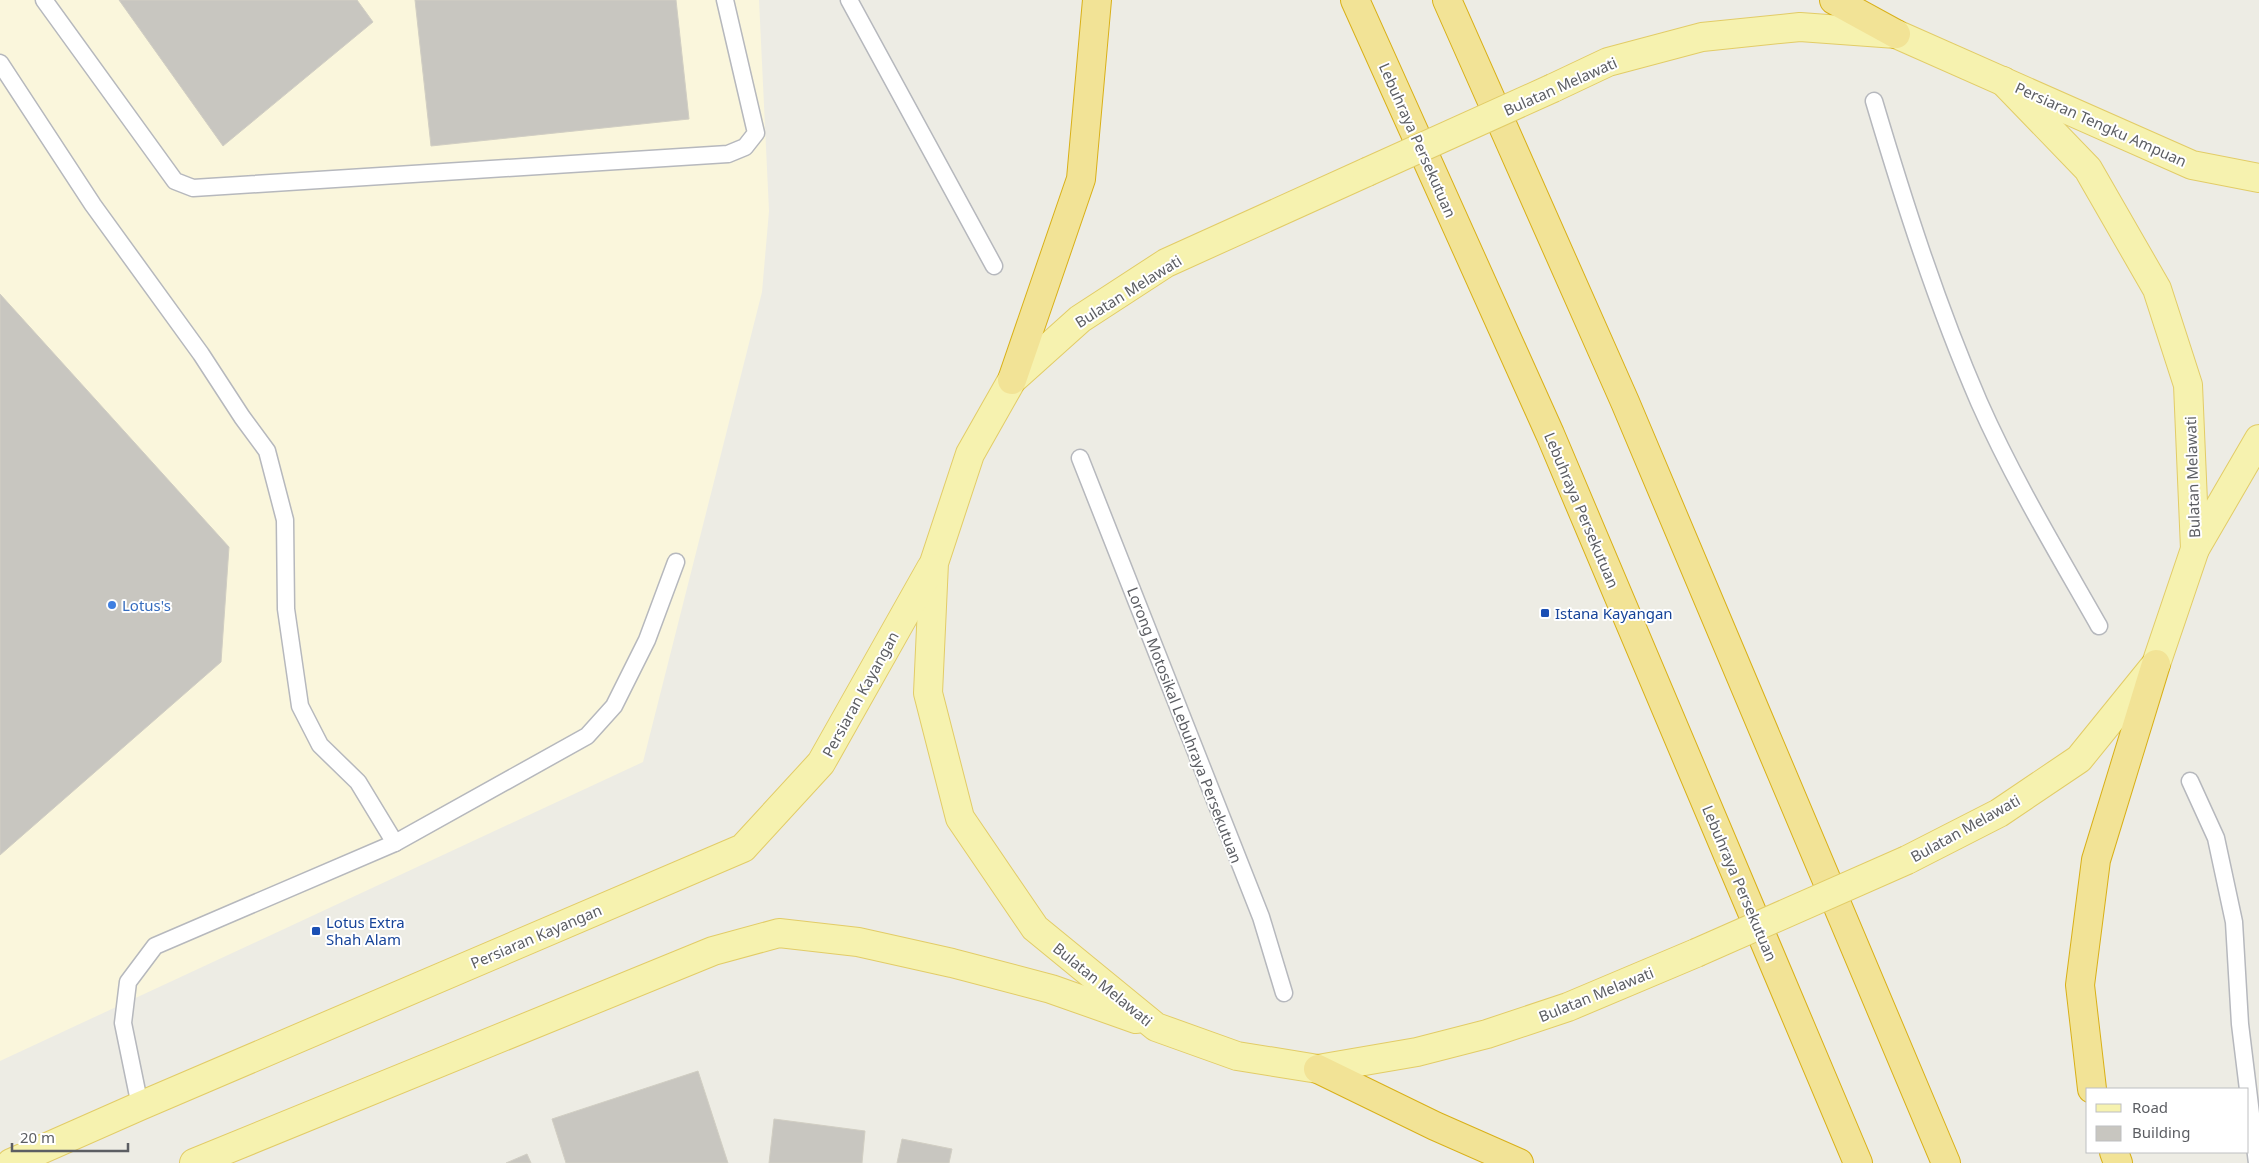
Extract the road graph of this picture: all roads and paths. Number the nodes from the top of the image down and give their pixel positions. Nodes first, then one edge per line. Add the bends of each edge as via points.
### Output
1 (44, 0) edge
2 (726, 0) edge
3 (849, 0) edge
4 (1097, 0) edge
5 (1355, 0) edge
6 (1447, 0) edge
7 (1834, 0) edge
8 (1896, 34) junction
9 (0, 63) edge
10 (2003, 81) junction
11 (1874, 101) dead end
12 (2259, 178) edge
13 (994, 266) dead end
14 (1012, 380) junction
15 (2259, 439) edge
16 (1080, 458) dead end
17 (2195, 549) junction
18 (676, 562) dead end
19 (934, 562) junction
20 (2099, 626) dead end
21 (2156, 664) junction
22 (2190, 781) dead end
23 (394, 843) junction
24 (1284, 993) dead end
25 (1156, 1027) junction
26 (1318, 1069) junction
27 (2092, 1088) edge
28 (2248, 1088) edge
29 (2249, 1098) edge
30 (140, 1106) junction
31 (11, 1163) edge
32 (194, 1163) edge
33 (1519, 1163) edge
34 (1858, 1163) edge
35 (1946, 1163) edge
36 (2257, 1163) edge

1 - 2 lane via 175,181 193,188 728,154 745,147 756,133
3 - 13 lane
4 - 14 highway via 1081,179
5 - 34 highway, Lebuhraya Persekutuan via 1550,434
6 - 35 highway via 1625,402
7 - 8 highway
8 - 10 main road, Bulatan Melawati
8 - 14 main road, Bulatan Melawati, bridge via 1800,27 1702,38 1608,62 1166,263 1080,319
9 - 23 lane via 93,205 268,451 285,520 286,609 300,706 320,745 358,782
10 - 12 main road, Persiaran Tengku Ampuan via 2192,164
10 - 17 main road, Bulatan Melawati via 2088,169 2157,289 2188,385
11 - 20 lane via 1929,272 1980,402 2030,504
14 - 19 main road, Bulatan Melawati via 970,454
15 - 17 main road
16 - 24 lane, Lorong Motosikal Lebuhraya Persekutuan via 1260,917
17 - 21 main road, Bulatan Melawati
18 - 23 lane via 643,649 614,706 587,736
19 - 25 main road, Bulatan Melawati via 928,693 960,818 1035,928
19 - 30 main road, Persiaran Kayangan via 821,763 743,848
21 - 26 main road, Bulatan Melawati, bridge via 2080,759 1999,813 1907,860 1568,1007 1487,1034 1417,1052
21 - 27 highway via 2096,860 2080,984
22 - 28 lane via 2216,838 2234,922
23 - 30 lane via 155,946 128,982 123,1023
25 - 26 main road, Bulatan Melawati via 1237,1056
25 - 32 main road via 1051,989 952,962 858,942 780,933 713,951
26 - 33 highway
29 - 36 lane
30 - 31 main road, Persiaran Kayangan

